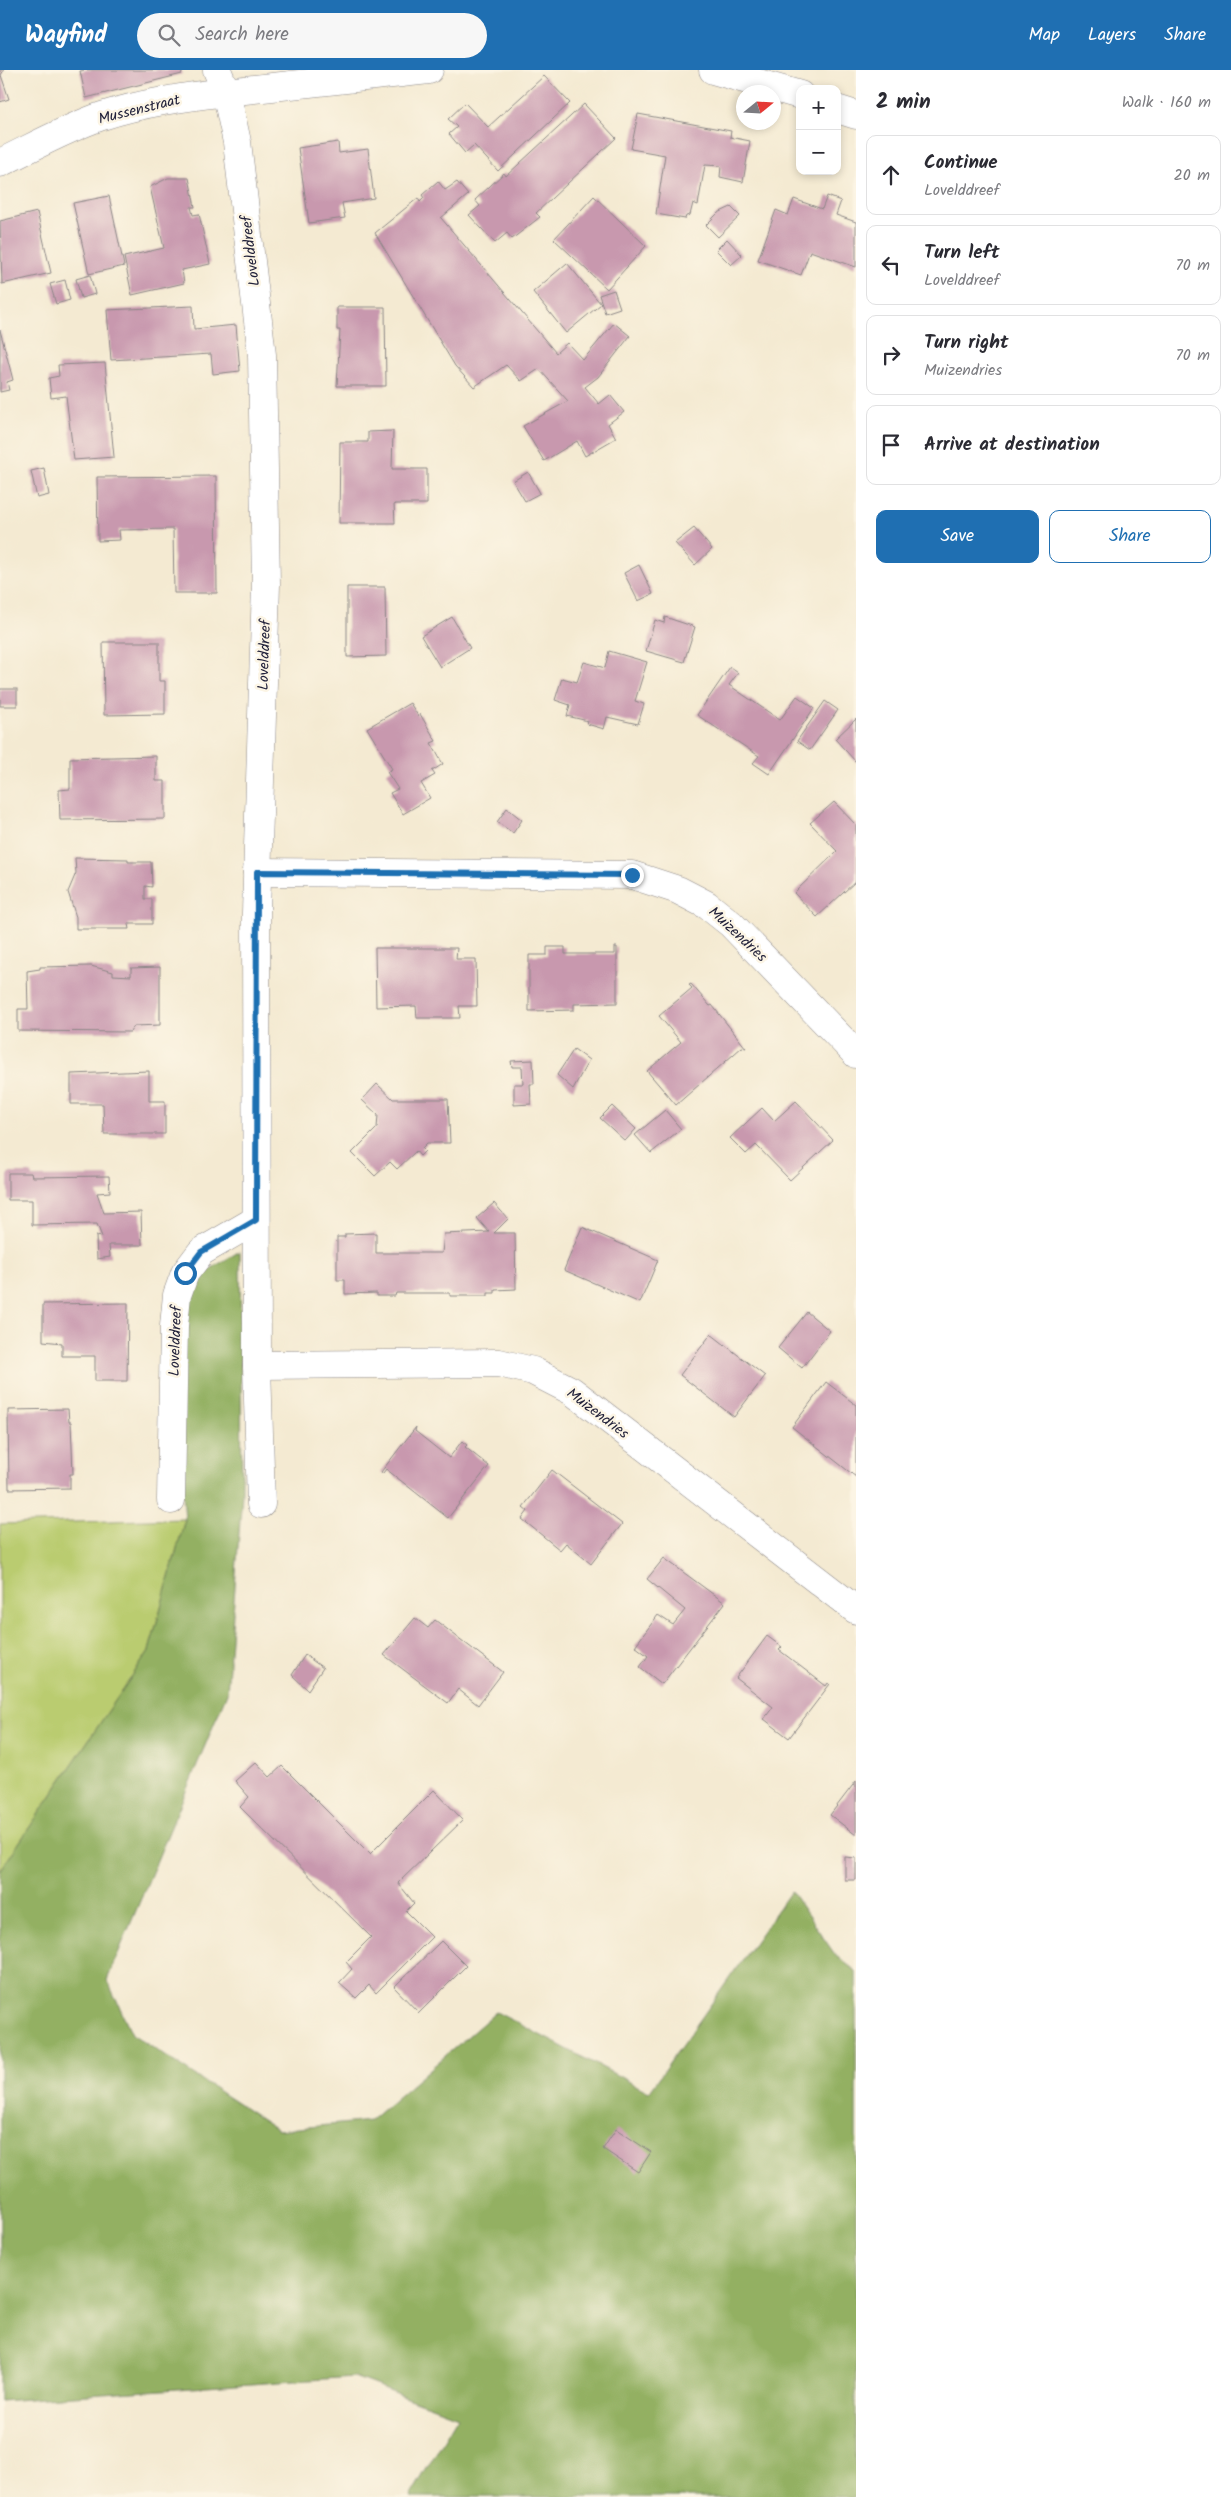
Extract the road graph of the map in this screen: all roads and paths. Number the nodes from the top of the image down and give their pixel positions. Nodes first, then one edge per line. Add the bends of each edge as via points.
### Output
1 (429, 70) edge
2 (713, 70) edge
3 (222, 81) edge
4 (796, 94) edge
5 (841, 109) edge
6 (856, 115) edge
7 (0, 163) edge
8 (257, 872) junction
9 (856, 1054) edge
10 (256, 1220) junction
11 (257, 1365) junction
12 (171, 1500) dead end
13 (261, 1504) dead end
14 (856, 1610) edge

1 - 3 street, Mussenstraat
2 - 4 street
3 - 7 street, Mussenstraat via 184,97 99,117
3 - 8 street, Lovelddreef via 237,142 262,356 266,584
5 - 6 street
8 - 9 street, Muizendries via 632,875 678,890 707,905 731,924
8 - 10 street, Lovelddreef
10 - 11 street, Lovelddreef
10 - 12 street, Lovelddreef via 201,1252 185,1273 177,1295
11 - 13 street, Lovelddreef
11 - 14 street, Muizendries via 499,1363 533,1371 572,1391

